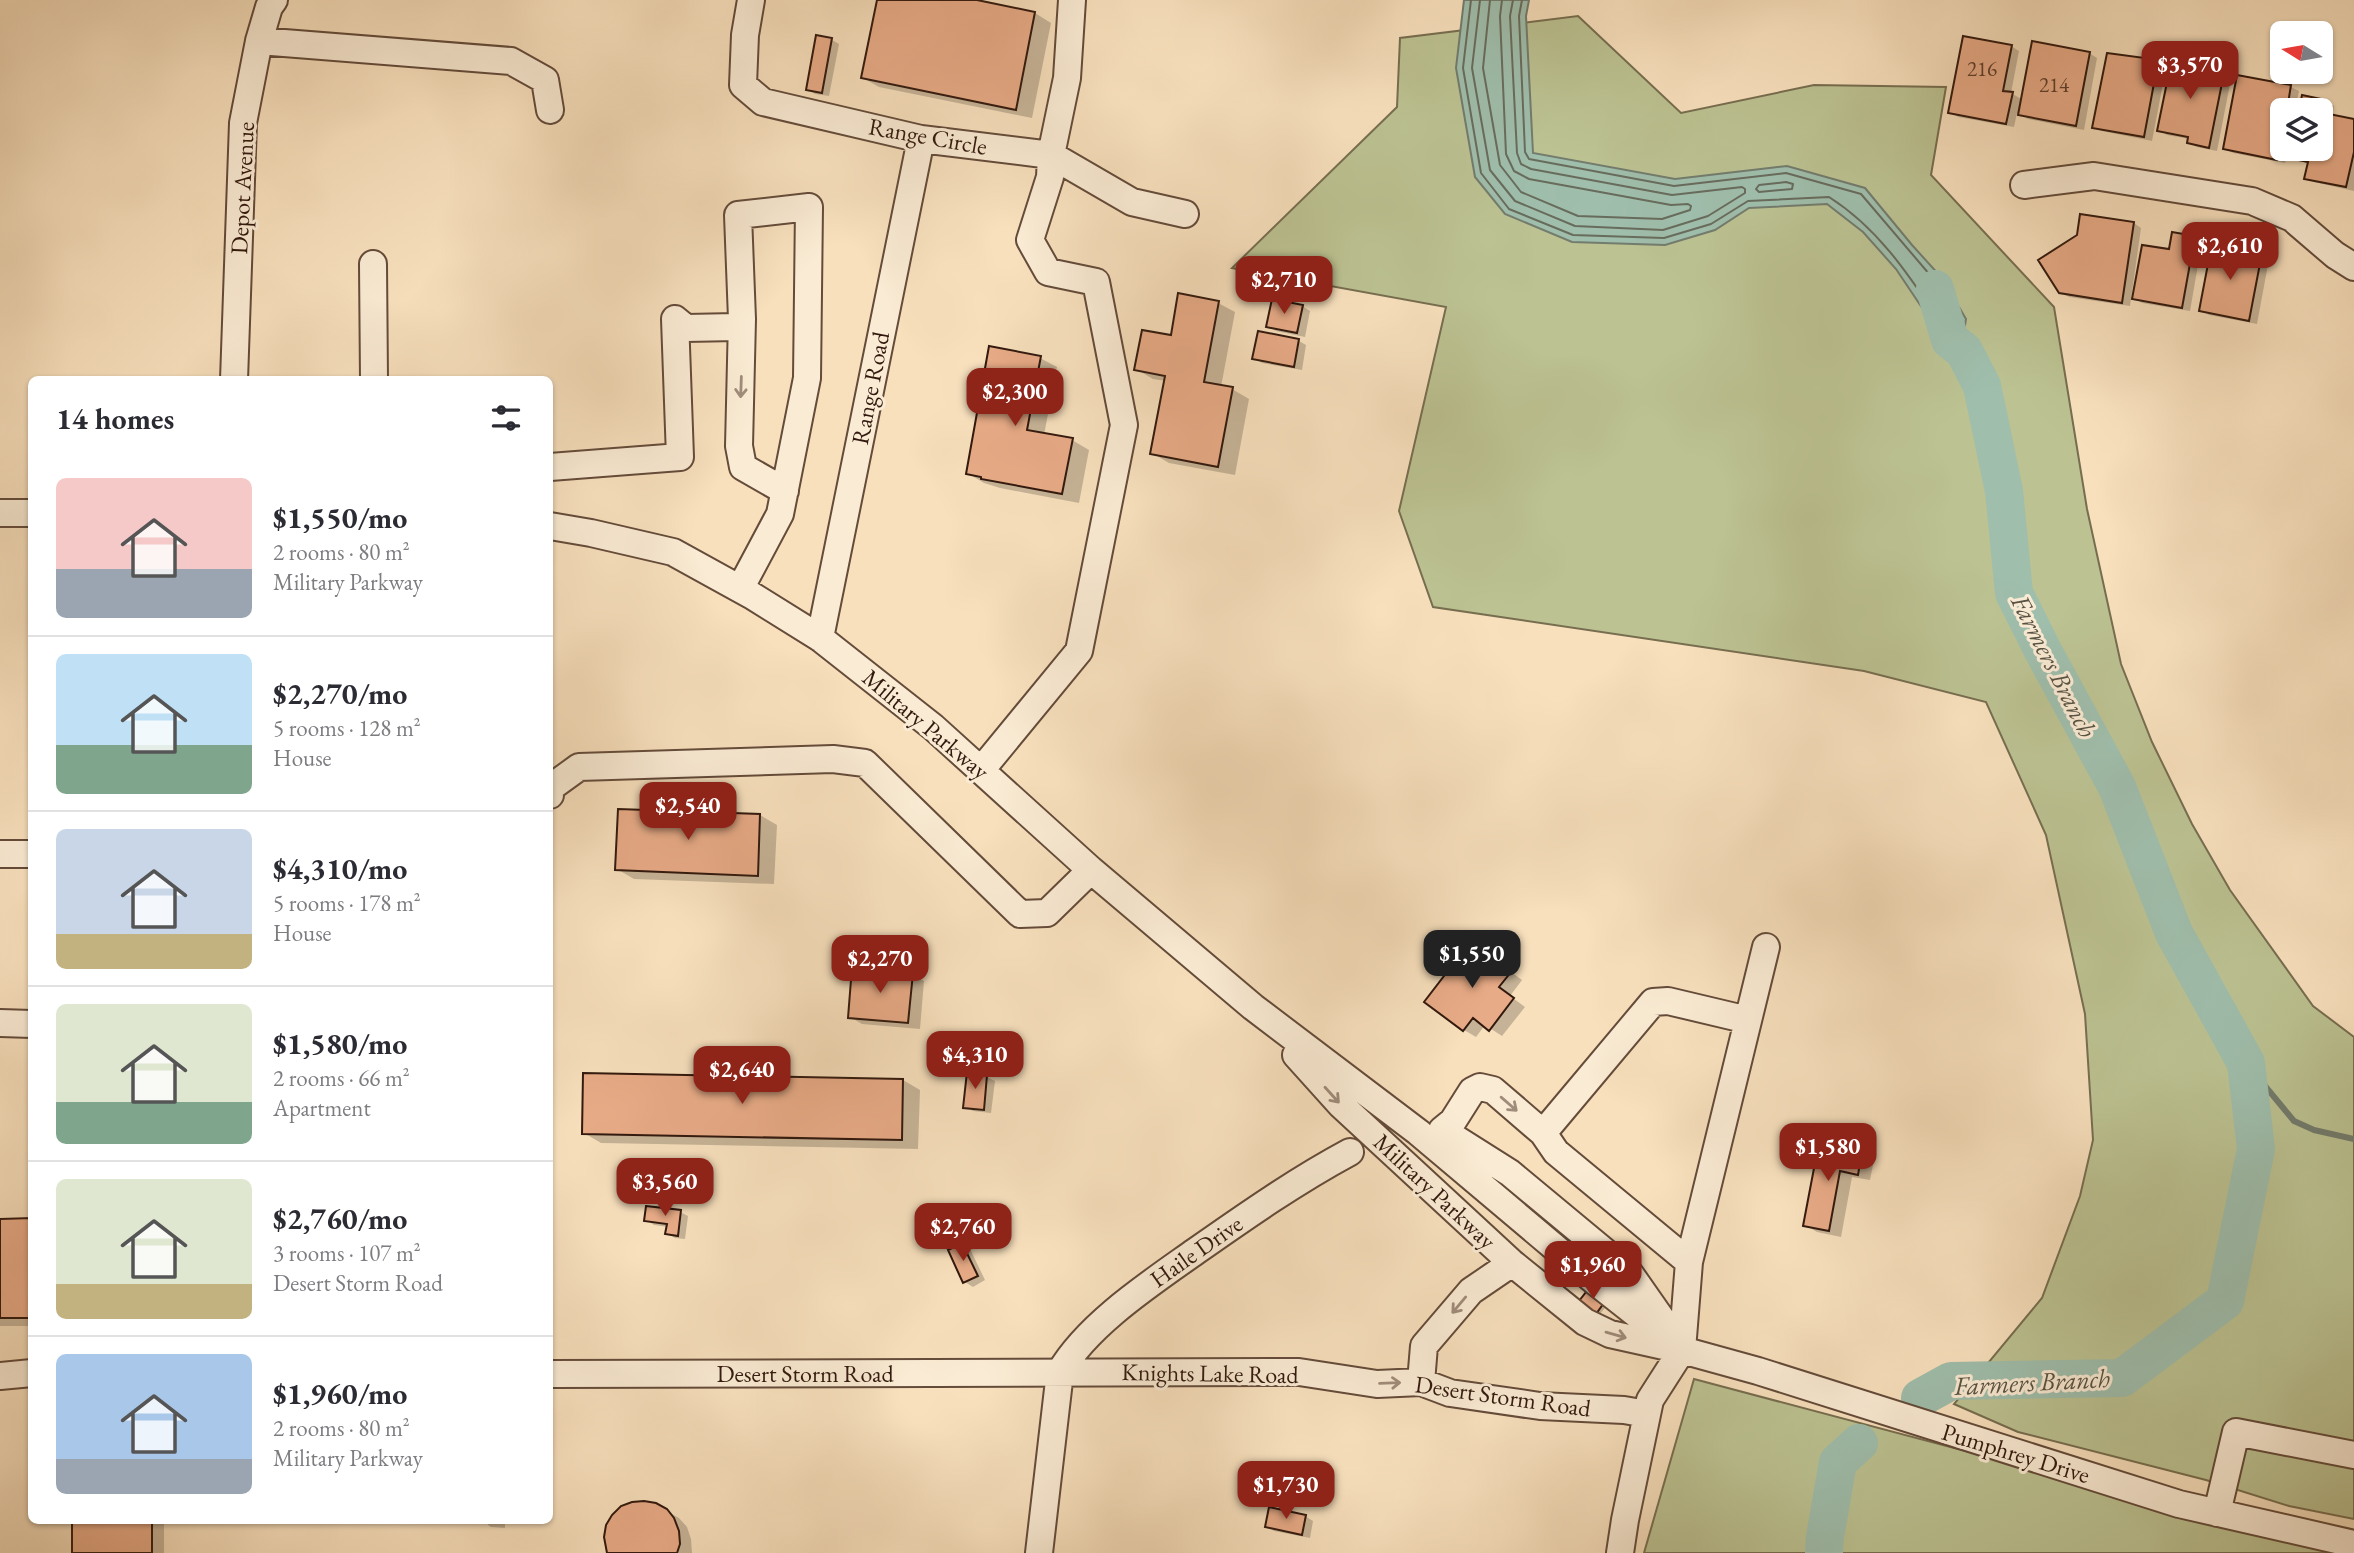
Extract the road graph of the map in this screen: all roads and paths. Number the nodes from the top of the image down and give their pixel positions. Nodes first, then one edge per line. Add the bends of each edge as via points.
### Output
1 (274, 0) edge
2 (751, 0) edge
3 (1073, 0) edge
4 (259, 41) junction
5 (550, 110) dead end
6 (920, 139) junction
7 (1051, 155) junction
8 (2024, 185) dead end
9 (1185, 214) dead end
10 (373, 264) dead end
11 (2354, 267) edge
12 (742, 319) junction
13 (234, 376) edge
14 (374, 376) edge
15 (553, 467) edge
16 (785, 491) junction
17 (0, 513) edge
18 (28, 513) edge
19 (553, 527) edge
20 (740, 589) junction
21 (820, 638) junction
22 (982, 769) junction
23 (553, 786) edge
24 (0, 854) edge
25 (28, 854) edge
26 (1091, 870) junction
27 (1766, 947) dead end
28 (1253, 1007) junction
29 (1748, 1020) junction
30 (0, 1023) edge
31 (28, 1024) edge
32 (1442, 1130) junction
33 (1543, 1133) junction
34 (1350, 1152) dead end
35 (1689, 1262) junction
36 (1512, 1263) junction
37 (1682, 1350) junction
38 (1060, 1371) junction
39 (28, 1373) edge
40 (553, 1374) edge
41 (0, 1376) edge
42 (1359, 1381) joint
43 (1421, 1382) junction
44 (1647, 1414) junction
45 (2354, 1455) edge
46 (2217, 1513) junction
47 (2354, 1544) edge
48 (1039, 1553) edge
49 (1620, 1553) edge

1 - 4 street, Depot Avenue
2 - 6 street, Range Circle via 743,85 763,102
3 - 7 street via 1067,78
4 - 5 street via 511,61 545,80
4 - 13 street, Depot Avenue via 243,123
6 - 7 street, Range Circle
6 - 21 street, Range Road
7 - 9 street via 1132,202
7 - 22 street via 1050,177 1030,240 1048,272 1096,282 1124,425 1079,651
8 - 11 street via 2094,176 2252,201 2292,218
10 - 14 street
12 - 15 street via 736,327 686,328 675,318 680,457
12 -> 16 street via 739,446 743,467
12 - 16 street via 738,215 809,207 807,378
16 - 20 street via 780,514
17 - 18 street
19 - 20 street, Military Parkway via 673,552
20 - 21 street, Military Parkway
21 - 22 street, Military Parkway
22 - 26 street, Military Parkway
23 - 26 street via 579,767 833,759 865,763 1020,914 1047,913
24 - 25 street
26 - 28 street, Military Parkway
27 - 29 street
28 - 32 street, Military Parkway
28 -> 36 street, Military Parkway via 1341,1105
28 - 37 street, Military Parkway via 1418,1132
29 - 33 street via 1668,1001 1653,1002
29 - 35 street
30 - 31 street
32 -> 33 street via 1480,1087 1493,1090
32 - 37 street, Military Parkway via 1626,1290
33 - 35 street via 1556,1152
34 - 38 street, Haile Drive via 1310,1174 1130,1297 1070,1355
35 - 37 street
36 -> 37 street, Military Parkway via 1585,1322 1610,1334
36 -> 43 street via 1471,1291 1424,1346
37 - 44 street via 1650,1400
37 - 46 street, Pumphrey Drive
38 - 40 street, Desert Storm Road
38 - 42 street, Knights Lake Road via 1299,1372
38 - 48 street
39 - 41 street
42 -> 43 street, Desert Storm Road
43 - 44 street, Desert Storm Road via 1450,1393 1540,1406
44 - 49 street
45 - 46 street via 2236,1432
46 - 47 street, Pumphrey Drive

